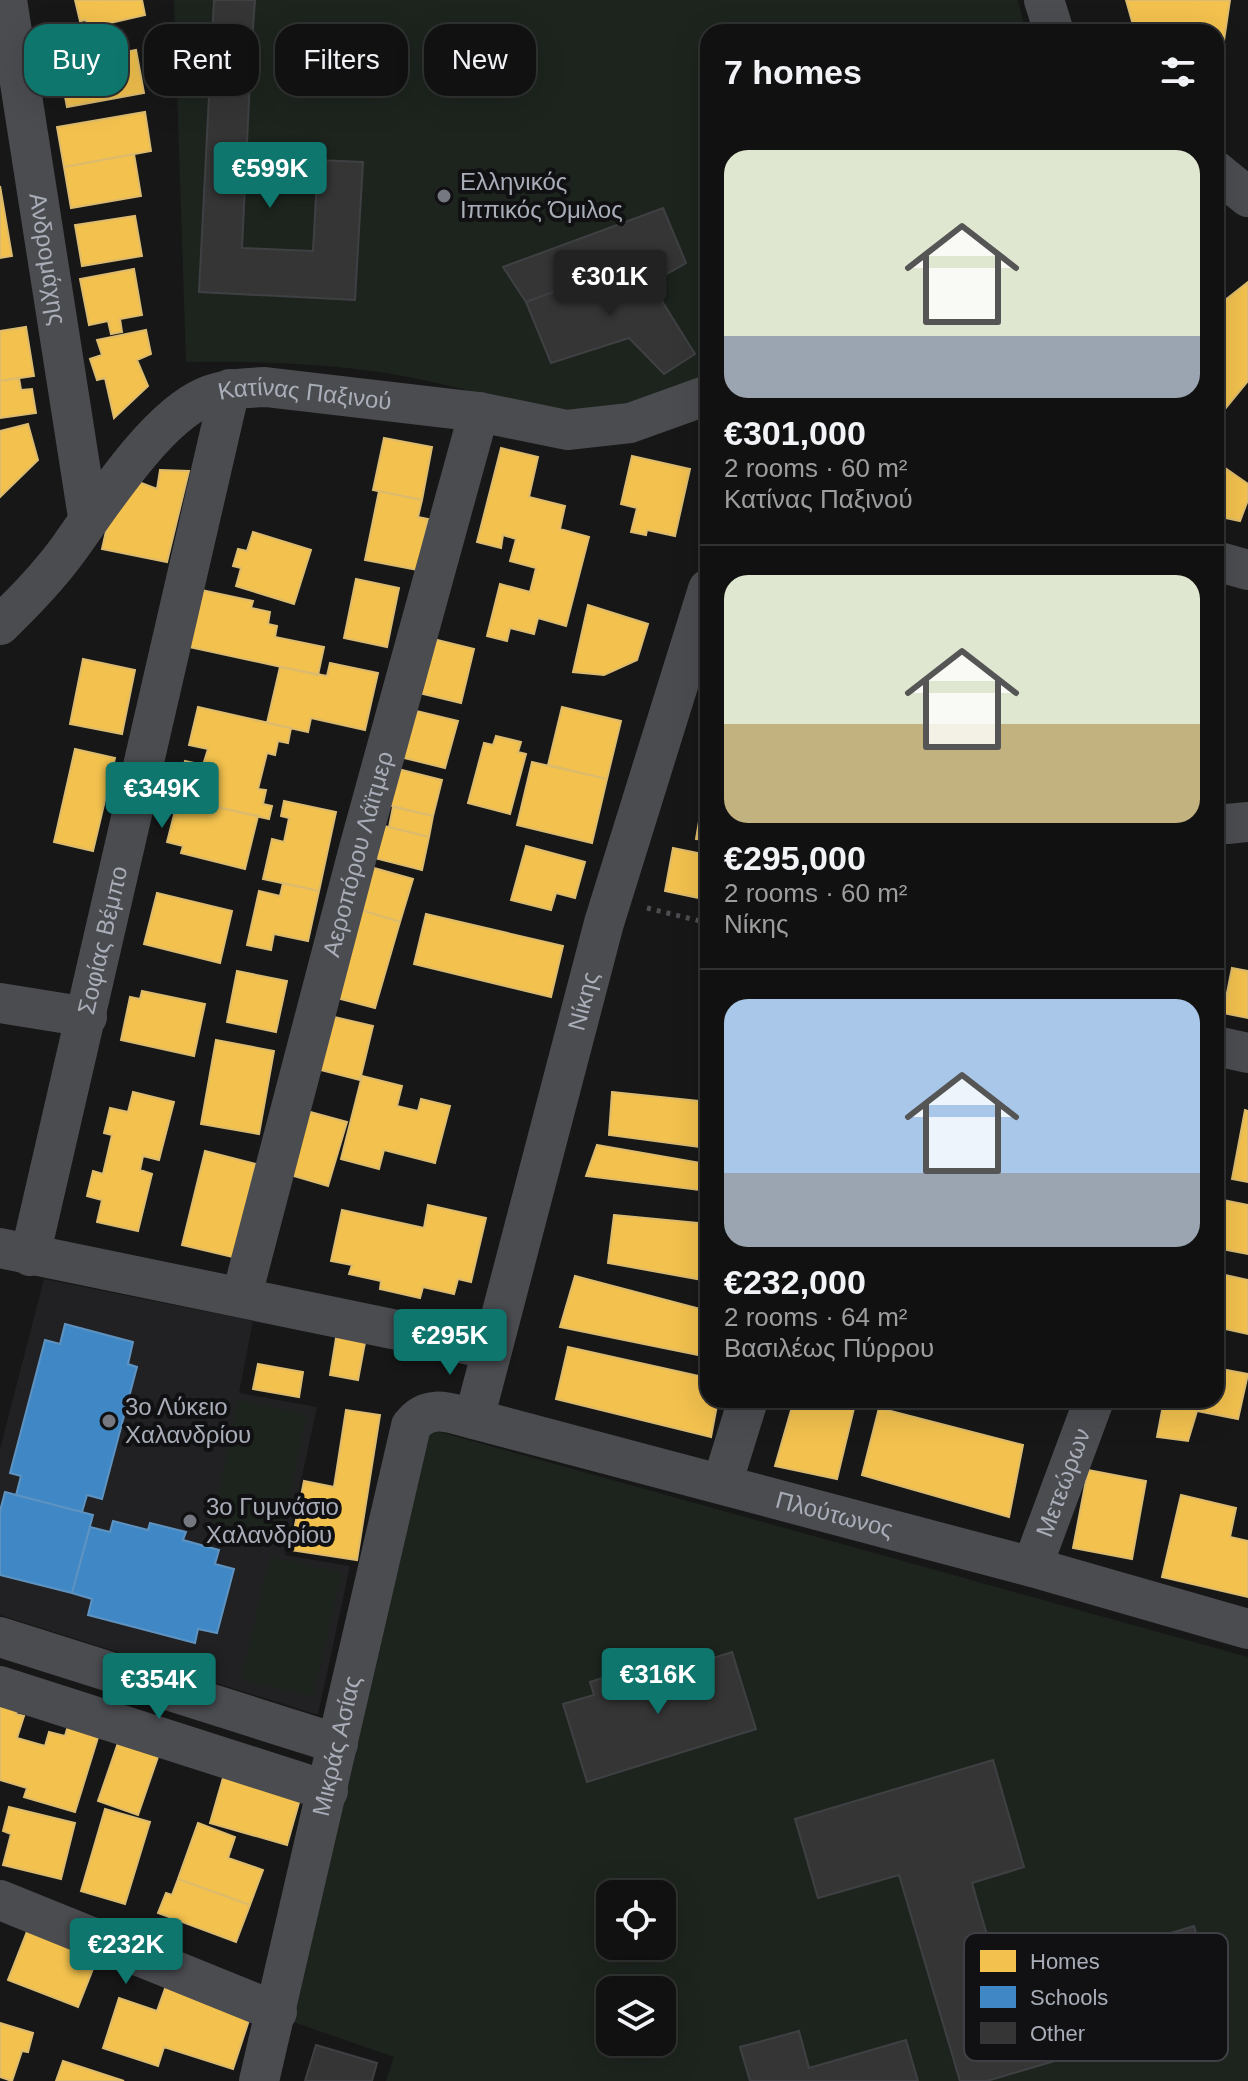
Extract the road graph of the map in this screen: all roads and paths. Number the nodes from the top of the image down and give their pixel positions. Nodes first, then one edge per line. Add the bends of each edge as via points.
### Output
1 (7, 0) edge
2 (1044, 0) edge
3 (1052, 24) edge
4 (11, 101) edge
5 (1224, 178) edge
6 (1248, 197) edge
7 (230, 389) junction
8 (700, 398) edge
9 (479, 412) junction
10 (88, 517) junction
11 (1224, 563) edge
12 (1248, 570) edge
13 (700, 615) edge
14 (0, 625) edge
15 (612, 900) junction
16 (700, 921) edge
17 (0, 1003) edge
18 (87, 1017) junction
19 (1224, 1048) edge
20 (1248, 1053) edge
21 (15, 1252) edge
22 (242, 1295) junction
23 (489, 1349) junction
24 (746, 1408) edge
25 (1091, 1408) edge
26 (419, 1414) joint
27 (474, 1419) junction
28 (722, 1484) junction
29 (1032, 1567) junction
30 (1248, 1629) edge
31 (0, 1637) edge
32 (0, 1686) edge
33 (338, 1744) junction
34 (328, 1791) junction
35 (0, 1900) edge
36 (277, 2012) junction
37 (259, 2081) edge

1 - 4 street, Ανδρομάχης
2 - 3 street
4 - 10 street, Ανδρομάχης
5 - 6 street
7 - 9 street, Κατίνας Παξινού via 265,387
7 - 10 street, Κατίνας Παξινού via 202,398 182,413 131,463
7 - 18 street, Σοφίας Βέμπο
8 - 9 street, Κατίνας Παξινού via 630,423 567,430
9 - 22 street, Αεροπόρου Λάϊτμερ
10 - 14 street, Κατίνας Παξινού via 48,575
11 - 12 street
13 - 15 street, Νίκης
15 - 16 path
15 - 23 street, Νίκης
17 - 18 street
18 - 21 street, Σοφίας Βέμπο
19 - 20 street
21 - 22 street
22 - 23 street
23 - 27 street, Νίκης
24 - 28 street
25 - 29 street, Μετεώρων
26 - 27 street, Πλούτωνος via 432,1410
26 - 33 street, Μικράς Ασίας via 411,1426
27 - 28 street, Πλούτωνος
28 - 29 street, Πλούτωνος
29 - 30 street, Πλούτωνος
31 - 33 street
32 - 34 street
33 - 34 street, Μικράς Ασίας
34 - 36 street, Μικράς Ασίας
35 - 36 street
36 - 37 street, Μικράς Ασίας

